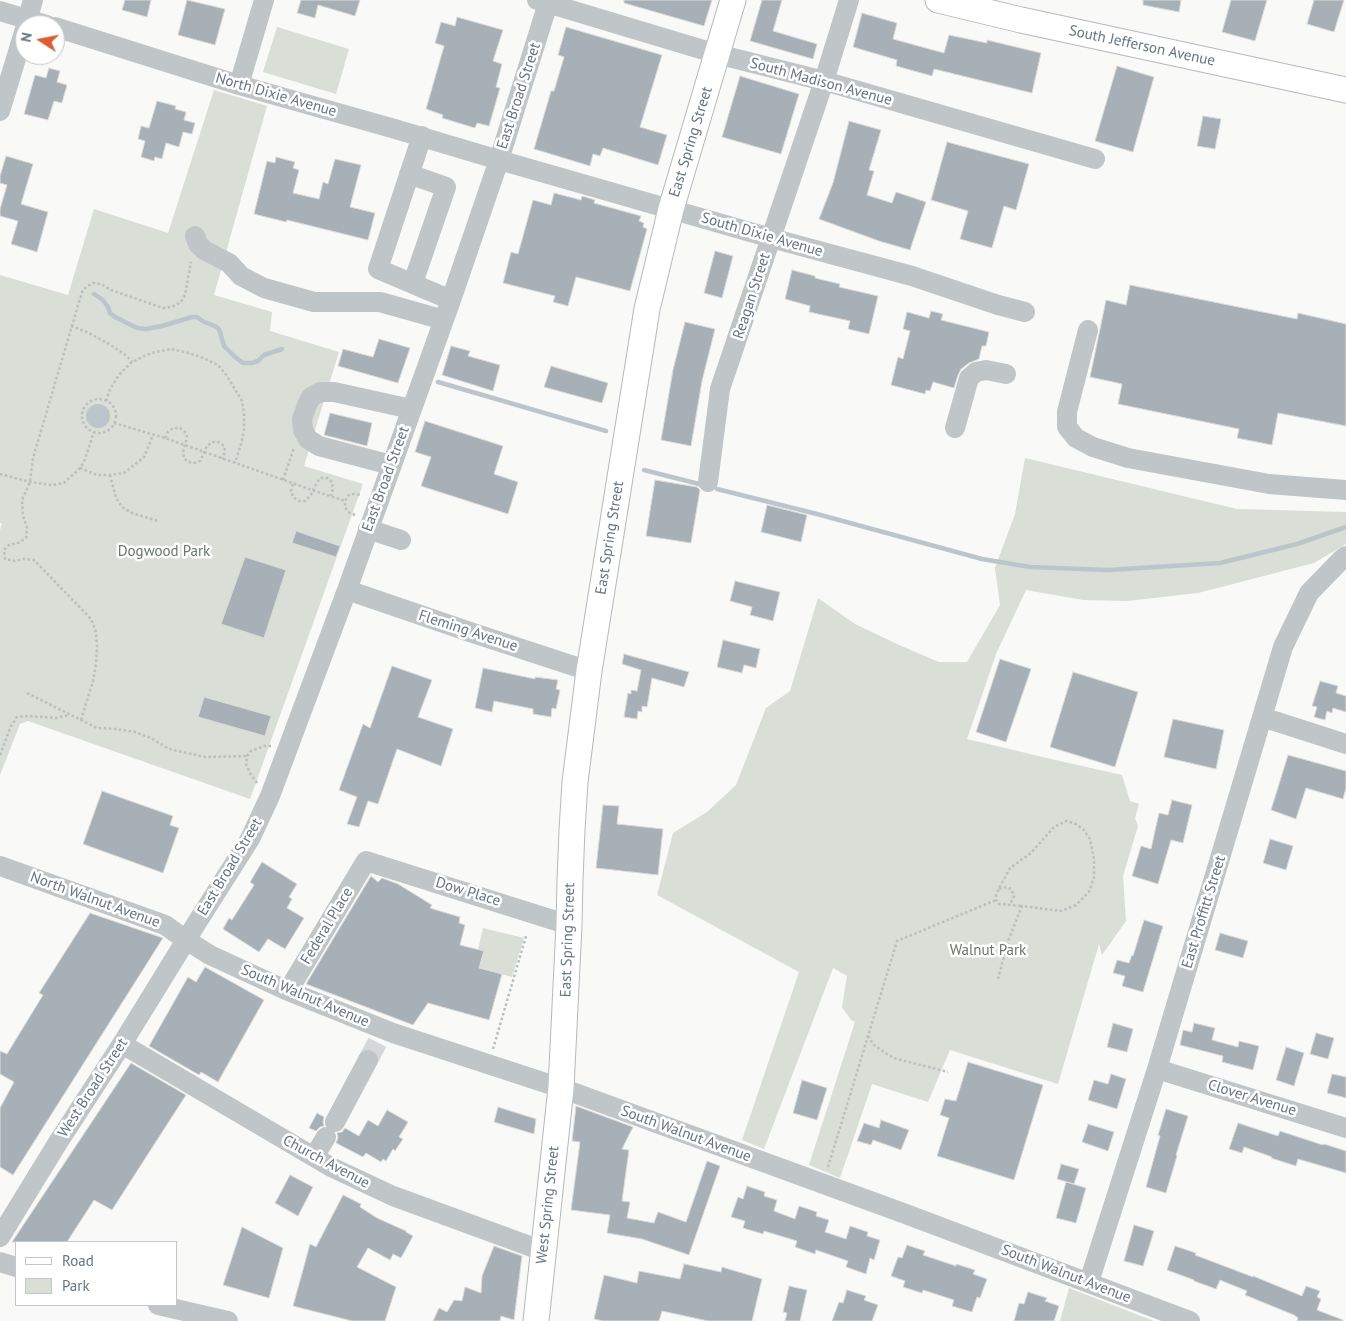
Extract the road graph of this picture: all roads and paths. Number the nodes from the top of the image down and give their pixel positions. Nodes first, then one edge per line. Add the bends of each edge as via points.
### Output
1 (264, 0) edge
2 (733, 0) edge
3 (849, 0) edge
4 (938, 0) edge
5 (545, 1) edge
6 (0, 11) edge
7 (16, 15) edge
8 (65, 31) edge
9 (717, 54) junction
10 (15, 61) edge
11 (824, 81) junction
12 (239, 85) junction
13 (1346, 90) edge
14 (0, 111) edge
15 (422, 136) junction
16 (1095, 159) dead end
17 (499, 160) junction
18 (409, 174) junction
19 (671, 209) junction
20 (195, 236) joint
21 (771, 238) junction
22 (413, 283) junction
23 (451, 300) junction
24 (1025, 312) dead end
25 (444, 320) junction
26 (71, 326) junction
27 (1088, 330) dead end
28 (132, 362) junction
29 (1006, 374) dead end
30 (106, 401) junction
31 (411, 409) junction
32 (114, 423) junction
33 (954, 428) dead end
34 (94, 432) junction
35 (153, 435) junction
36 (164, 438) junction
37 (186, 446) junction
38 (294, 448) dead end
39 (204, 452) junction
40 (222, 459) junction
41 (235, 463) junction
42 (391, 466) junction
43 (80, 468) junction
44 (0, 474) edge
45 (110, 475) junction
46 (282, 480) junction
47 (30, 482) junction
48 (708, 482) dead end
49 (293, 484) junction
50 (312, 490) junction
51 (1346, 490) edge
52 (362, 495) dead end
53 (331, 496) junction
54 (345, 501) junction
55 (158, 521) dead end
56 (361, 522) junction
57 (401, 540) dead end
58 (1346, 556) edge
59 (347, 590) junction
60 (589, 670) junction
61 (27, 693) dead end
62 (70, 714) junction
63 (1262, 717) junction
64 (81, 720) junction
65 (1346, 744) edge
66 (274, 746) dead end
67 (0, 755) edge
68 (247, 756) junction
69 (260, 786) dead end
70 (366, 861) joint
71 (0, 866) edge
72 (999, 888) junction
73 (996, 900) junction
74 (1008, 905) junction
75 (1022, 906) junction
76 (570, 924) junction
77 (526, 936) dead end
78 (186, 940) junction
79 (998, 979) dead end
80 (288, 991) junction
81 (868, 1036) junction
82 (122, 1044) junction
83 (492, 1052) dead end
84 (368, 1060) tunnel mouth
85 (1157, 1069) junction
86 (948, 1072) dead end
87 (561, 1088) junction
88 (1346, 1128) edge
89 (314, 1157) junction
90 (826, 1171) dead end
91 (0, 1237) edge
92 (543, 1252) junction
93 (0, 1262) edge
94 (15, 1267) edge
95 (1089, 1282) junction
96 (162, 1306) edge
97 (228, 1321) edge
98 (536, 1321) edge
99 (1190, 1321) edge

1 - 12 street
2 - 9 main road, East Spring Street
3 - 11 street, Reagan Street
4 - 13 main road, South Jefferson Avenue
5 - 9 street, South Madison Avenue
5 - 17 street, East Broad Street
6 - 7 street
8 - 12 street, North Dixie Avenue
9 - 11 street, South Madison Avenue
9 - 19 main road, East Spring Street
10 - 14 street
11 - 16 street, South Madison Avenue
11 - 21 street, Reagan Street
12 - 15 street, North Dixie Avenue
15 - 17 street, North Dixie Avenue
15 - 18 street
17 - 19 street, South Dixie Avenue
17 - 23 street, East Broad Street
18 - 22 street via 378,269
18 - 22 street via 446,187
19 - 21 street, South Dixie Avenue
19 - 60 main road, East Spring Street via 647,309
20 - 25 street via 204,250 264,288 314,302 380,302
20 - 26 path via 181,302 163,308 94,283 82,292
21 - 24 street, South Dixie Avenue via 912,276
21 - 48 street, Reagan Street via 720,389
22 - 23 street
23 - 25 street, East Broad Street
25 - 31 street, East Broad Street
26 - 28 path via 108,344
26 - 47 path via 33,458
27 - 51 street via 1067,412 1067,427 1076,438 1128,458 1269,484
28 - 30 path via 119,375
28 - 41 path via 151,353 171,350 189,353 218,365 242,401 244,430
29 - 33 street via 986,370 969,378
30 - 32 path via 115,411
30 - 34 path via 92,401 82,414 84,424
31 - 42 street, East Broad Street
31 - 42 street via 334,392 320,392 311,397 302,420 302,430 319,446
32 - 34 path via 107,431
32 - 35 path
34 - 43 path
35 - 36 path
35 - 45 path via 144,457 124,472
36 - 37 path
36 - 37 path via 173,428 180,428 186,433
37 - 39 path
37 - 39 path via 183,452 188,462 200,461
38 - 46 path
39 - 40 path
39 - 40 path via 212,442 218,442 224,446
40 - 41 path
41 - 46 path
42 - 56 street, East Broad Street
43 - 45 path via 97,475
43 - 47 path via 64,483
44 - 47 path
45 - 55 path via 122,507
46 - 49 path
47 - 64 path via 22,500 26,538 9,545 4,550 5,559 34,560 91,619 96,632 96,664
49 - 50 path
49 - 50 path via 293,498 298,501 305,500
50 - 53 path
50 - 53 path via 321,478 327,478 332,482
52 - 54 path via 349,495
53 - 54 path
54 - 56 path via 348,512
56 - 57 street
56 - 59 street, East Broad Street
58 - 63 street, East Proffitt Street via 1309,593 1283,647
59 - 60 street, Fleming Avenue
59 - 78 street, East Broad Street via 255,830
60 - 76 main road, East Spring Street via 575,782
61 - 62 path
62 - 64 path
62 - 67 path via 56,718 17,717
63 - 65 street
63 - 85 street, East Proffitt Street
64 - 68 path via 97,728 135,732 169,749 192,755
66 - 68 path via 264,746
68 - 69 path via 246,764
70 - 76 street, Dow Place
70 - 80 street, Federal Place
71 - 78 street, North Walnut Avenue via 165,925
72 - 73 path
72 - 74 path via 1011,889 1014,896
72 - 75 path via 1010,868 1031,853 1054,827 1066,821 1084,829 1094,858 1094,878 1089,892 1076,905 1061,911
73 - 74 path via 999,904
73 - 81 path via 897,941
74 - 75 path
75 - 79 path
76 - 87 main road, East Spring Street
77 - 83 path
78 - 80 street, South Walnut Avenue via 210,955
78 - 82 street, West Broad Street
80 - 87 street, South Walnut Avenue via 393,1033
81 - 86 path via 874,1045 894,1058
81 - 90 path
82 - 89 street, Church Avenue
82 - 91 street, West Broad Street
84 - 89 street
85 - 88 street, Clover Avenue
85 - 95 street, East Proffitt Street
87 - 92 main road, West Spring Street
87 - 95 street, South Walnut Avenue
89 - 92 street, Church Avenue via 393,1196
92 - 98 main road, West Spring Street
93 - 94 street
95 - 99 street, South Walnut Avenue
96 - 97 street

